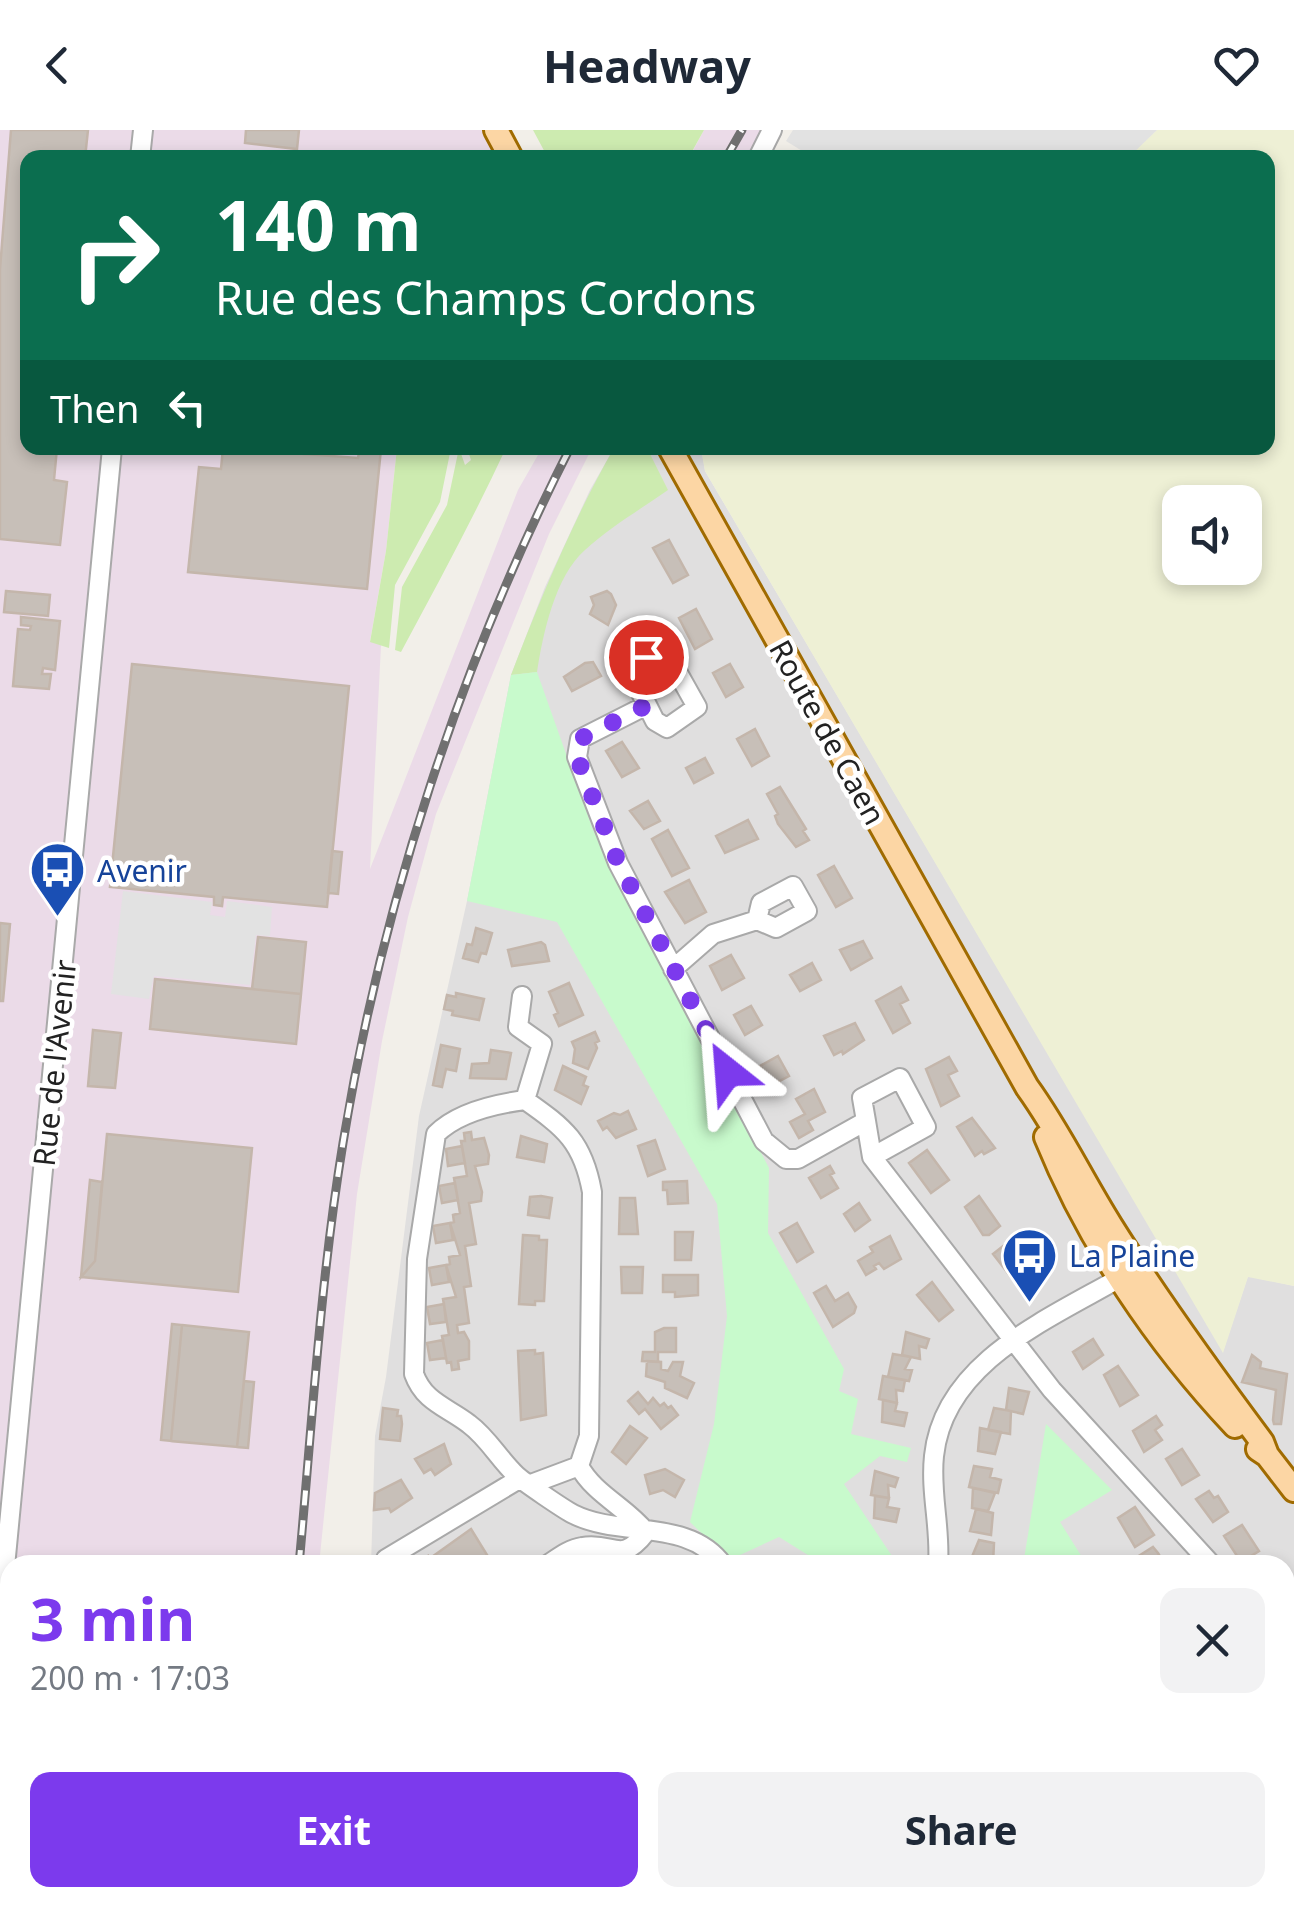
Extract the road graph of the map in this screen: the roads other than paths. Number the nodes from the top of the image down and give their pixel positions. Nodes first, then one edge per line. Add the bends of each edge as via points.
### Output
1 (111, 455) edge
2 (674, 455) edge
3 (647, 705) junction
4 (756, 920) dead end
5 (673, 968) junction
6 (522, 996) dead end
7 (525, 1100) junction
8 (866, 1121) junction
9 (872, 1157) junction
10 (1129, 1272) junction
11 (1016, 1340) junction
12 (579, 1466) junction
13 (525, 1482) junction
14 (1294, 1490) edge
15 (646, 1532) junction
16 (6, 1555) edge
17 (393, 1555) edge
18 (564, 1555) edge
19 (714, 1555) edge
20 (937, 1555) edge
21 (1204, 1555) edge

1 - 16 street, Rue de l'Avenir
2 - 10 main road, Route de Caen via 1048,1116
3 - 3 street via 630,673 660,641 697,707 667,728
3 - 5 street via 580,739 577,757 618,862
4 - 5 street via 713,934
5 - 8 street via 764,1141 777,1154 798,1159
6 - 7 street via 518,1027 542,1044
7 - 12 street via 574,1138 592,1192 588,1436
7 - 13 street via 448,1122 436,1134 417,1259 414,1336 414,1374 426,1398 472,1426
8 - 9 street
8 - 9 street via 862,1098 900,1078 926,1127
9 - 11 street
10 - 11 street
10 - 14 main road, Route de Caen
11 - 20 street via 963,1385 940,1427 932,1486
11 - 21 street via 1075,1416
12 - 13 street
12 - 15 street via 587,1482
13 - 15 street via 573,1514
13 - 17 street
15 - 18 street via 624,1552 579,1547
15 - 19 street via 680,1536

